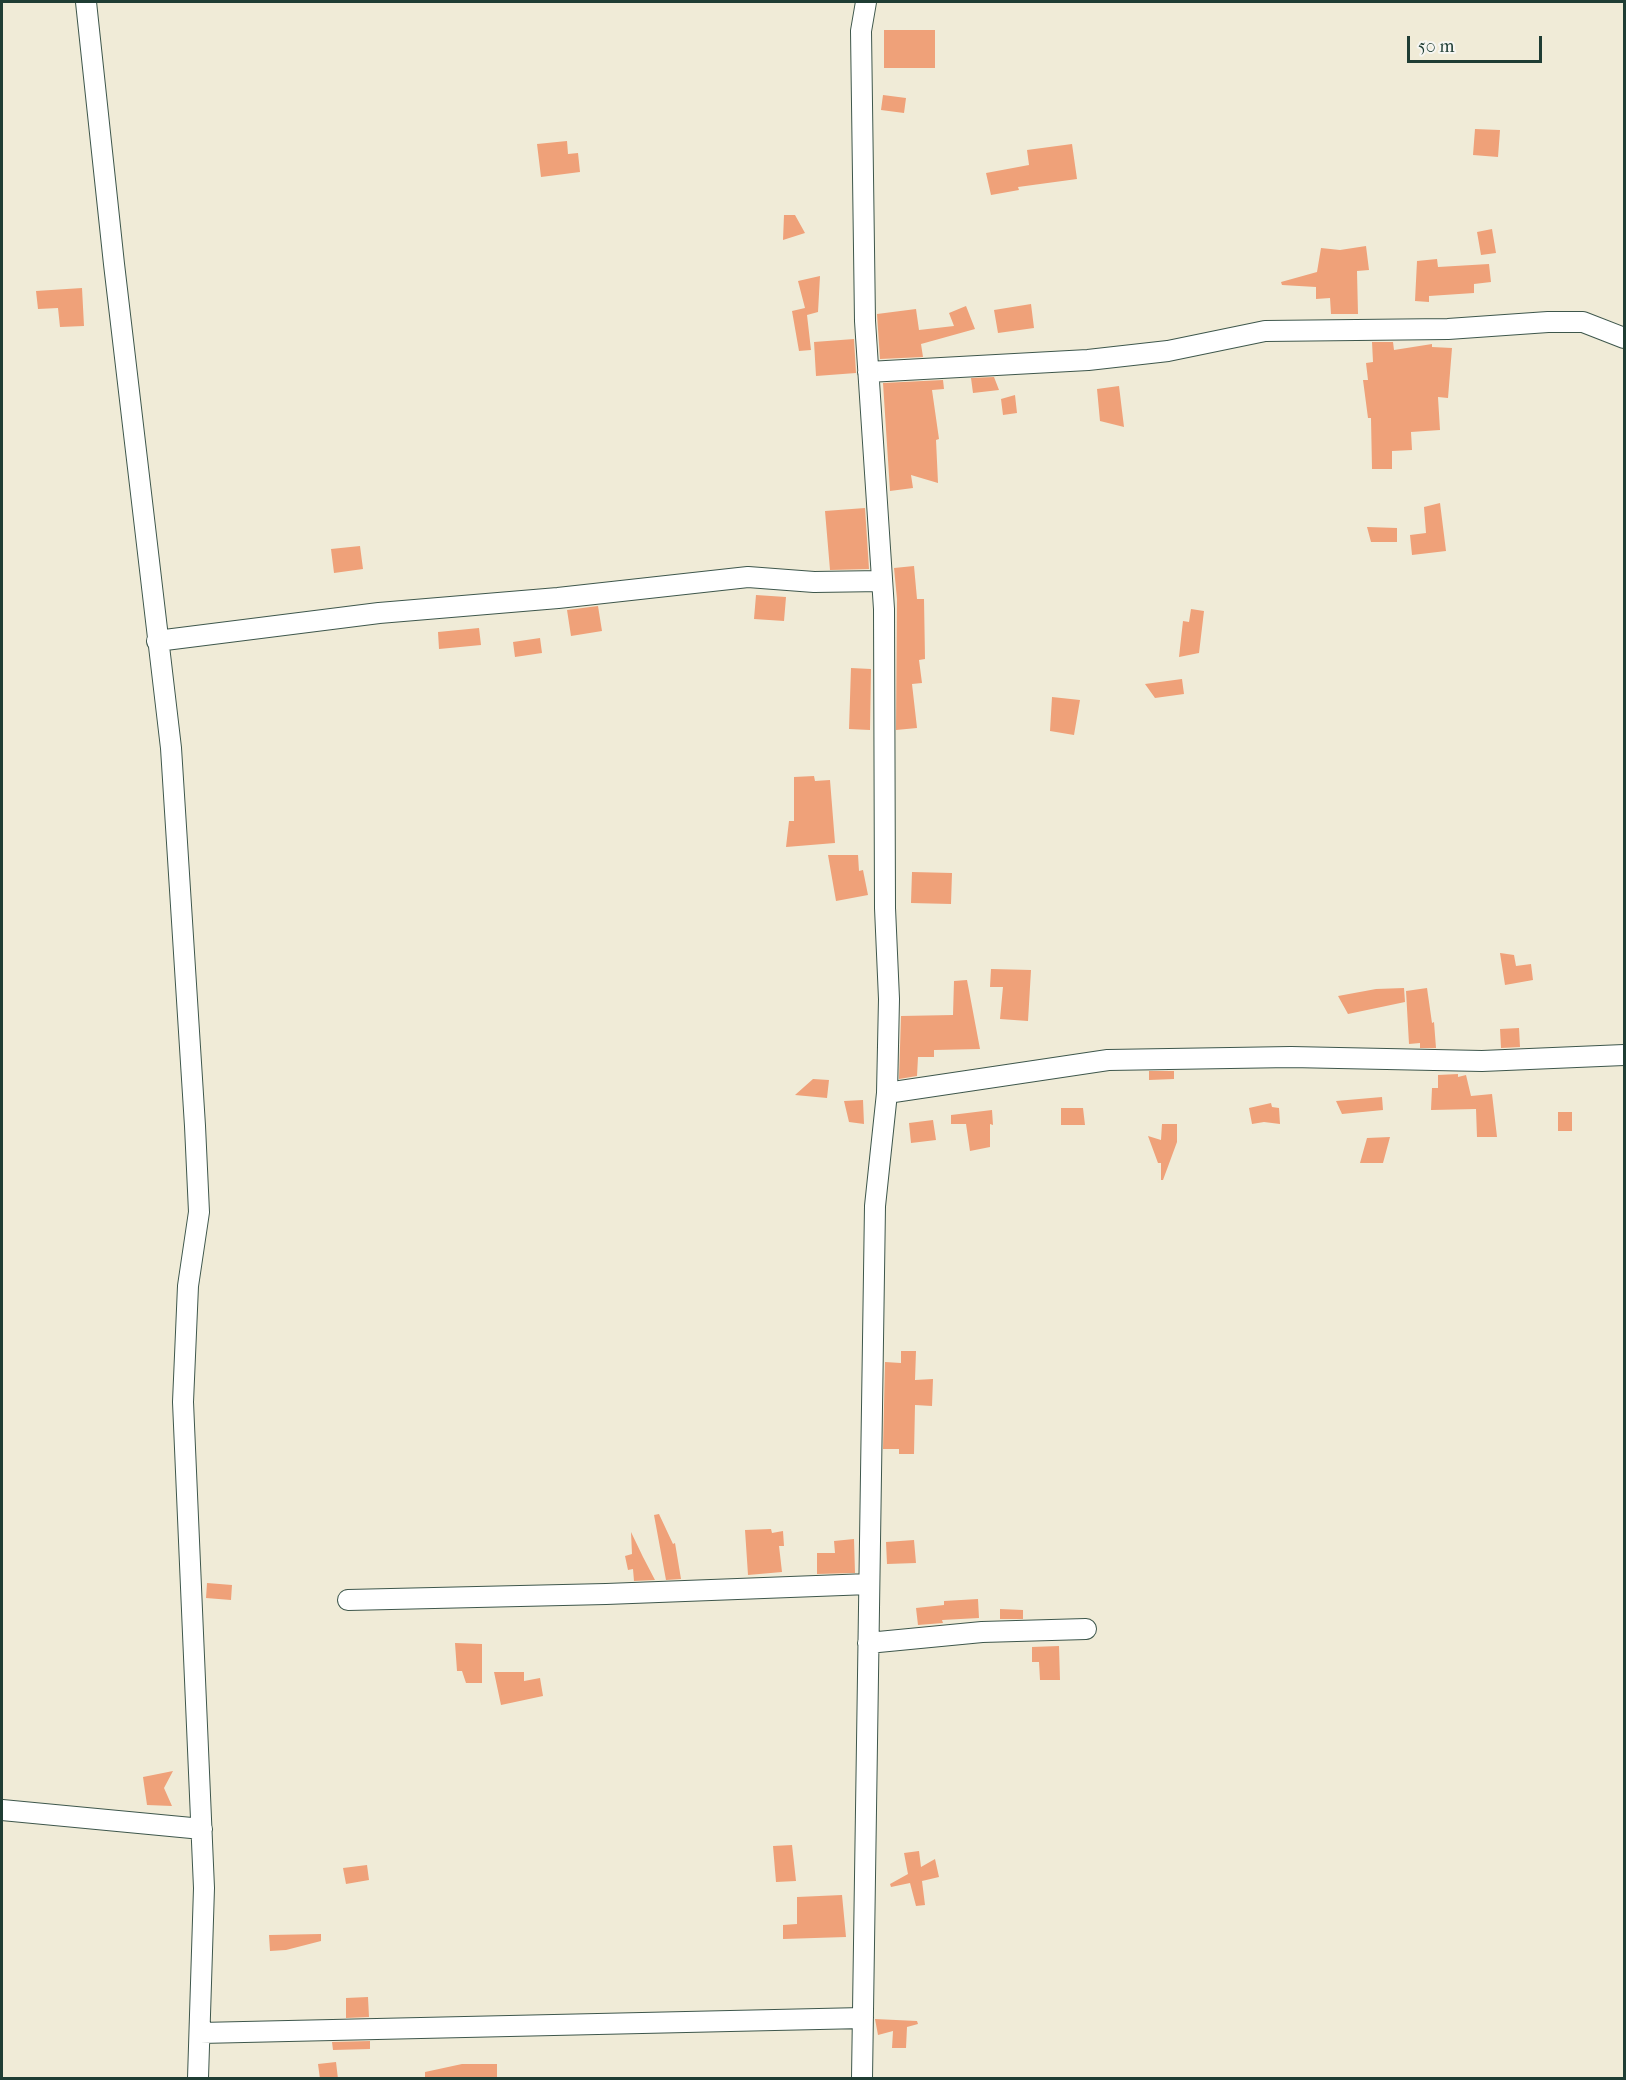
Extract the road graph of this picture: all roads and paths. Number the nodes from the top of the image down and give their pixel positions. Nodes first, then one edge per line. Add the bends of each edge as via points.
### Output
1 (86, 2) edge
2 (867, 2) edge
3 (1624, 338) edge
4 (868, 372) junction
5 (882, 581) junction
6 (157, 640) junction
7 (1624, 1055) edge
8 (887, 1093) junction
9 (869, 1584) junction
10 (348, 1600) dead end
11 (1086, 1629) dead end
12 (868, 1644) junction
13 (2, 1810) edge
14 (202, 1829) junction
15 (863, 2018) junction
16 (200, 2033) junction
17 (198, 2079) edge
18 (862, 2079) edge

1 - 6 street
2 - 4 street via 861,31
3 - 4 street via 1583,322 1437,330 1265,331 1168,351 1088,360
4 - 5 street
5 - 6 street via 814,582 748,577 378,613
5 - 8 street
6 - 14 street via 171,748 199,1212 188,1286 183,1402
7 - 8 street via 1482,1061 1291,1057 1108,1060
8 - 9 street via 875,1206
9 - 10 street
9 - 12 street
11 - 12 street via 982,1632
12 - 15 street
13 - 14 street
14 - 16 street
15 - 16 street
15 - 18 street
16 - 17 street

